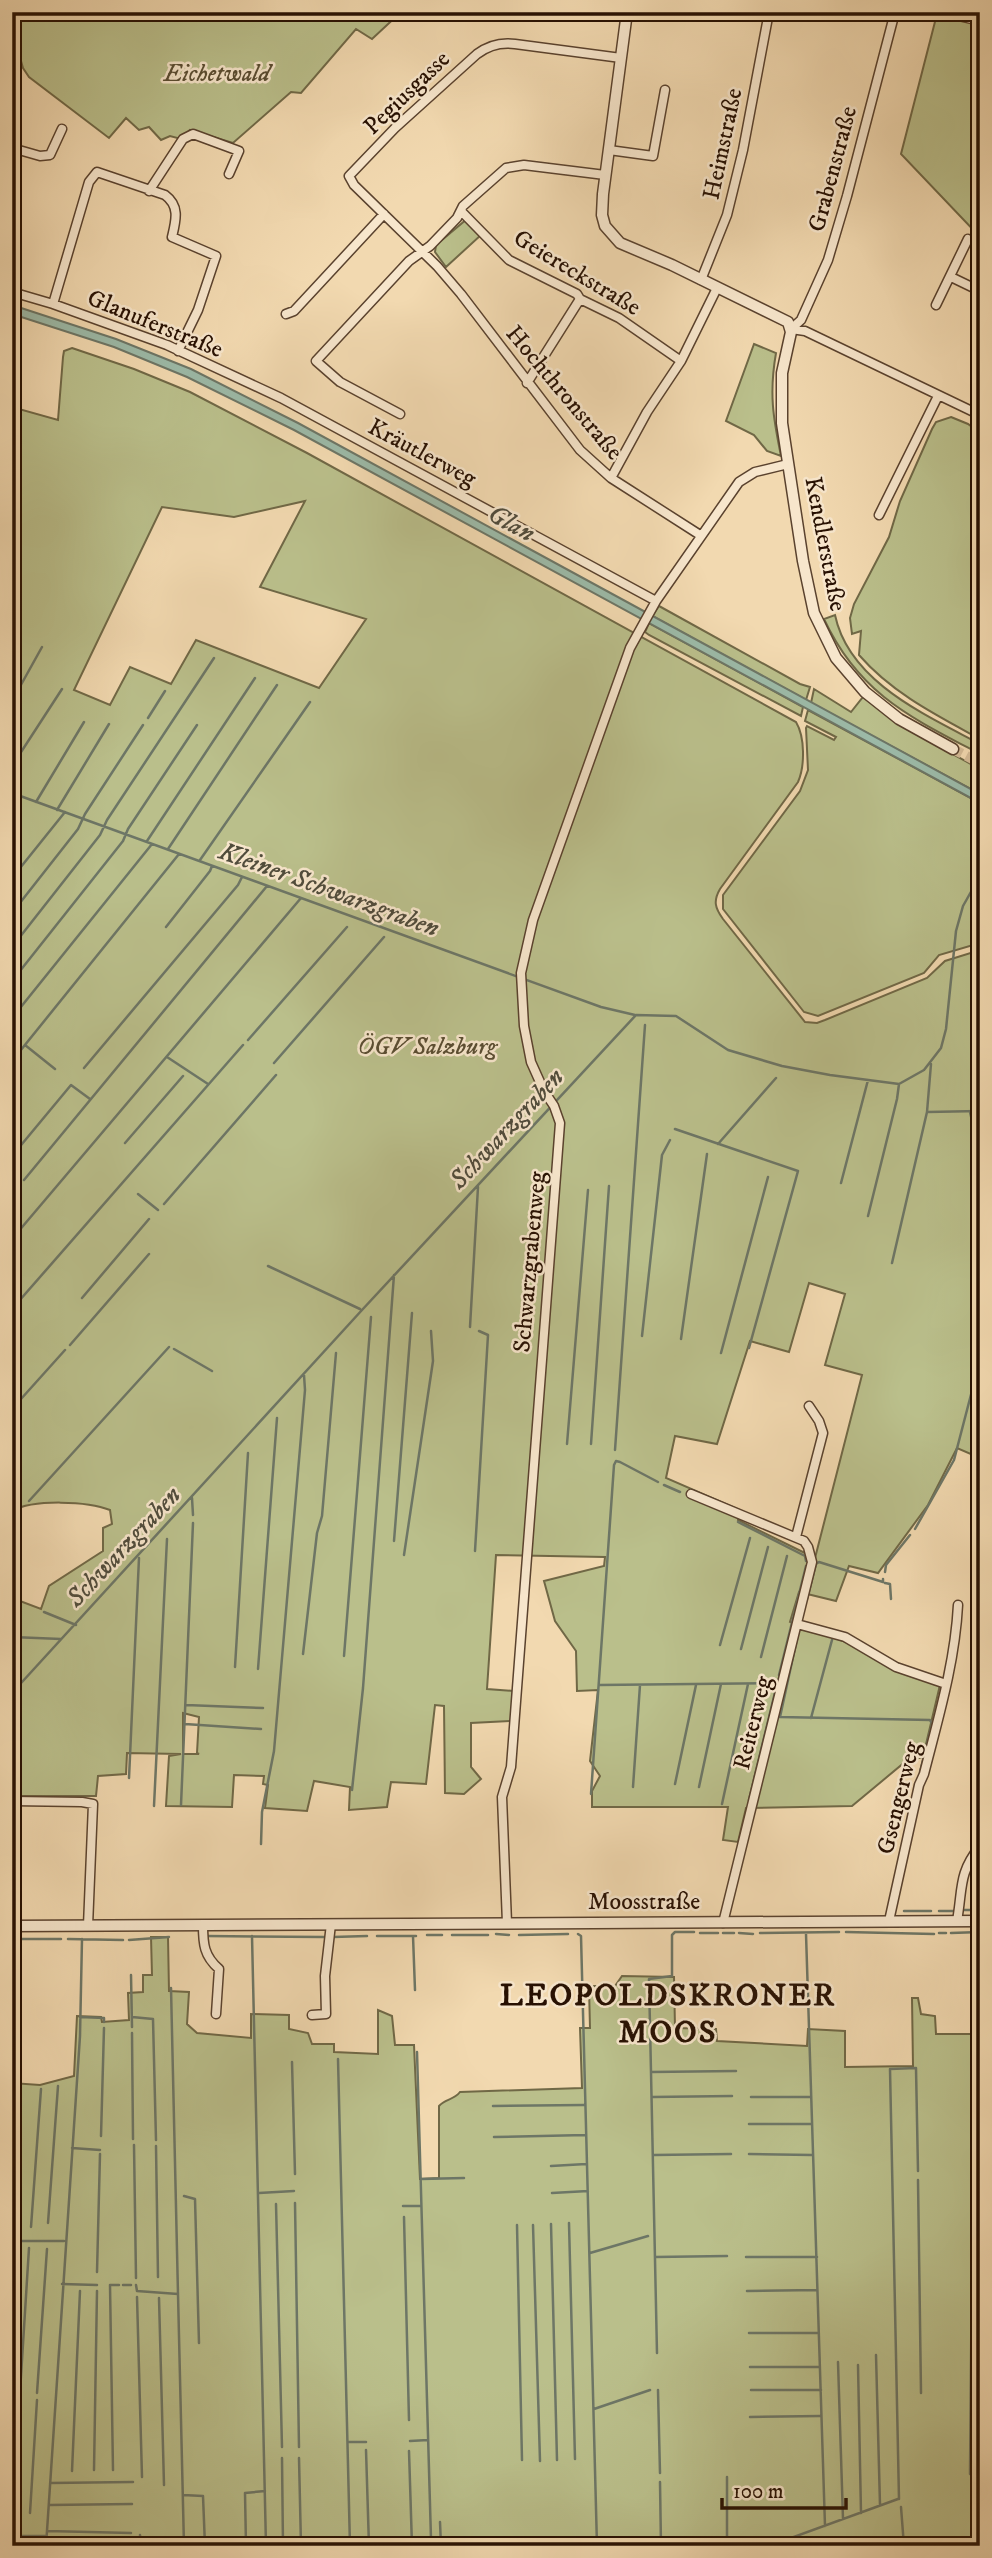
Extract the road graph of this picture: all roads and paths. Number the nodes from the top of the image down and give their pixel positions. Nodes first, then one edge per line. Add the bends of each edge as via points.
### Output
1 (627, 12) edge
2 (769, 12) edge
3 (894, 12) edge
4 (942, 12) edge
5 (980, 21) edge
6 (621, 58) junction
7 (665, 90) dead end
8 (62, 129) dead end
9 (12, 148) edge
10 (609, 150) junction
11 (229, 174) dead end
12 (606, 175) junction
13 (349, 176) joint
14 (149, 191) junction
15 (461, 211) junction
16 (384, 214) junction
17 (968, 239) dead end
18 (421, 251) junction
19 (951, 277) junction
20 (701, 280) junction
21 (717, 288) junction
22 (980, 291) edge
23 (12, 292) edge
24 (580, 299) junction
25 (53, 304) junction
26 (936, 305) dead end
27 (286, 314) dead end
28 (791, 329) junction
29 (178, 351) junction
30 (681, 361) junction
31 (527, 383) junction
32 (937, 396) junction
33 (281, 398) joint
34 (400, 414) dead end
35 (980, 415) edge
36 (788, 464) junction
37 (611, 478) junction
38 (879, 515) dead end
39 (700, 536) junction
40 (655, 603) junction
41 (953, 749) tunnel mouth
42 (808, 1406) dead end
43 (691, 1494) dead end
44 (796, 1537) junction
45 (958, 1605) dead end
46 (797, 1624) junction
47 (946, 1684) junction
48 (12, 1801) edge
49 (980, 1846) edge
50 (889, 1921) junction
51 (957, 1921) junction
52 (980, 1921) edge
53 (508, 1923) junction
54 (723, 1923) junction
55 (331, 1924) junction
56 (203, 1925) junction
57 (12, 1926) edge
58 (88, 1926) junction
59 (216, 2014) dead end
60 (312, 2015) dead end

1 - 6 street
2 - 20 street, Heimstraße via 727,215
3 - 28 street, Grabenstraße via 828,260 801,320
4 - 5 street
6 - 10 street
6 - 13 street, Pegiusgasse via 505,43 488,47 395,128
7 - 10 street via 653,156
8 - 9 street via 50,155
10 - 12 street
11 - 14 street via 239,151 192,134 183,139
12 - 15 street via 510,166
12 - 20 street via 602,215 612,236
13 - 16 street, Hochthronstraße
14 - 25 street via 97,172 89,182
14 - 29 street via 173,201 172,237 216,256
15 - 18 street
15 - 24 street, Geiereckstraße via 509,260
16 - 18 street, Hochthronstraße
16 - 27 street
17 - 19 street
18 - 31 street, Hochthronstraße via 461,294
18 - 34 street via 316,361 340,382
19 - 22 street
19 - 26 street
20 - 21 street
21 - 28 street via 785,320
21 - 30 street
23 - 25 street, Glanuferstraße
24 - 30 street, Geiereckstraße via 619,318
24 - 31 street
25 - 29 street, Glanuferstraße
28 - 32 street via 805,331
28 - 36 street, Kendlerstraße via 781,387
29 - 33 street, Glanuferstraße
30 - 37 street
31 - 37 street, Hochthronstraße via 580,450
32 - 35 street
32 - 38 street
33 - 40 street, Kräutlerweg
36 - 39 street via 755,472 739,482
36 - 41 street, Kendlerstraße via 808,592 829,646 852,679 881,706
37 - 39 street, Hochthronstraße
39 - 40 street
40 - 53 street, Schwarzgrabenweg via 630,648 540,897 522,973 523,1019 531,1062 559,1118 560,1134 512,1767 502,1797
42 - 44 street via 823,1433
43 - 44 street
44 - 46 street, Reiterweg via 808,1548 812,1562
45 - 47 street, Gsengerweg
46 - 47 street via 845,1637 896,1667
46 - 54 street, Reiterweg
47 - 50 street, Gsengerweg
48 - 58 street via 93,1804
49 - 51 street via 963,1874
50 - 51 street, Moosstraße
50 - 54 street, Moosstraße
51 - 52 street, Moosstraße
53 - 54 street, Moosstraße
53 - 55 street, Moosstraße
55 - 56 street, Moosstraße
55 - 60 street via 326,2014
56 - 58 street, Moosstraße
56 - 59 street via 209,1960 219,1969
57 - 58 street, Moosstraße

